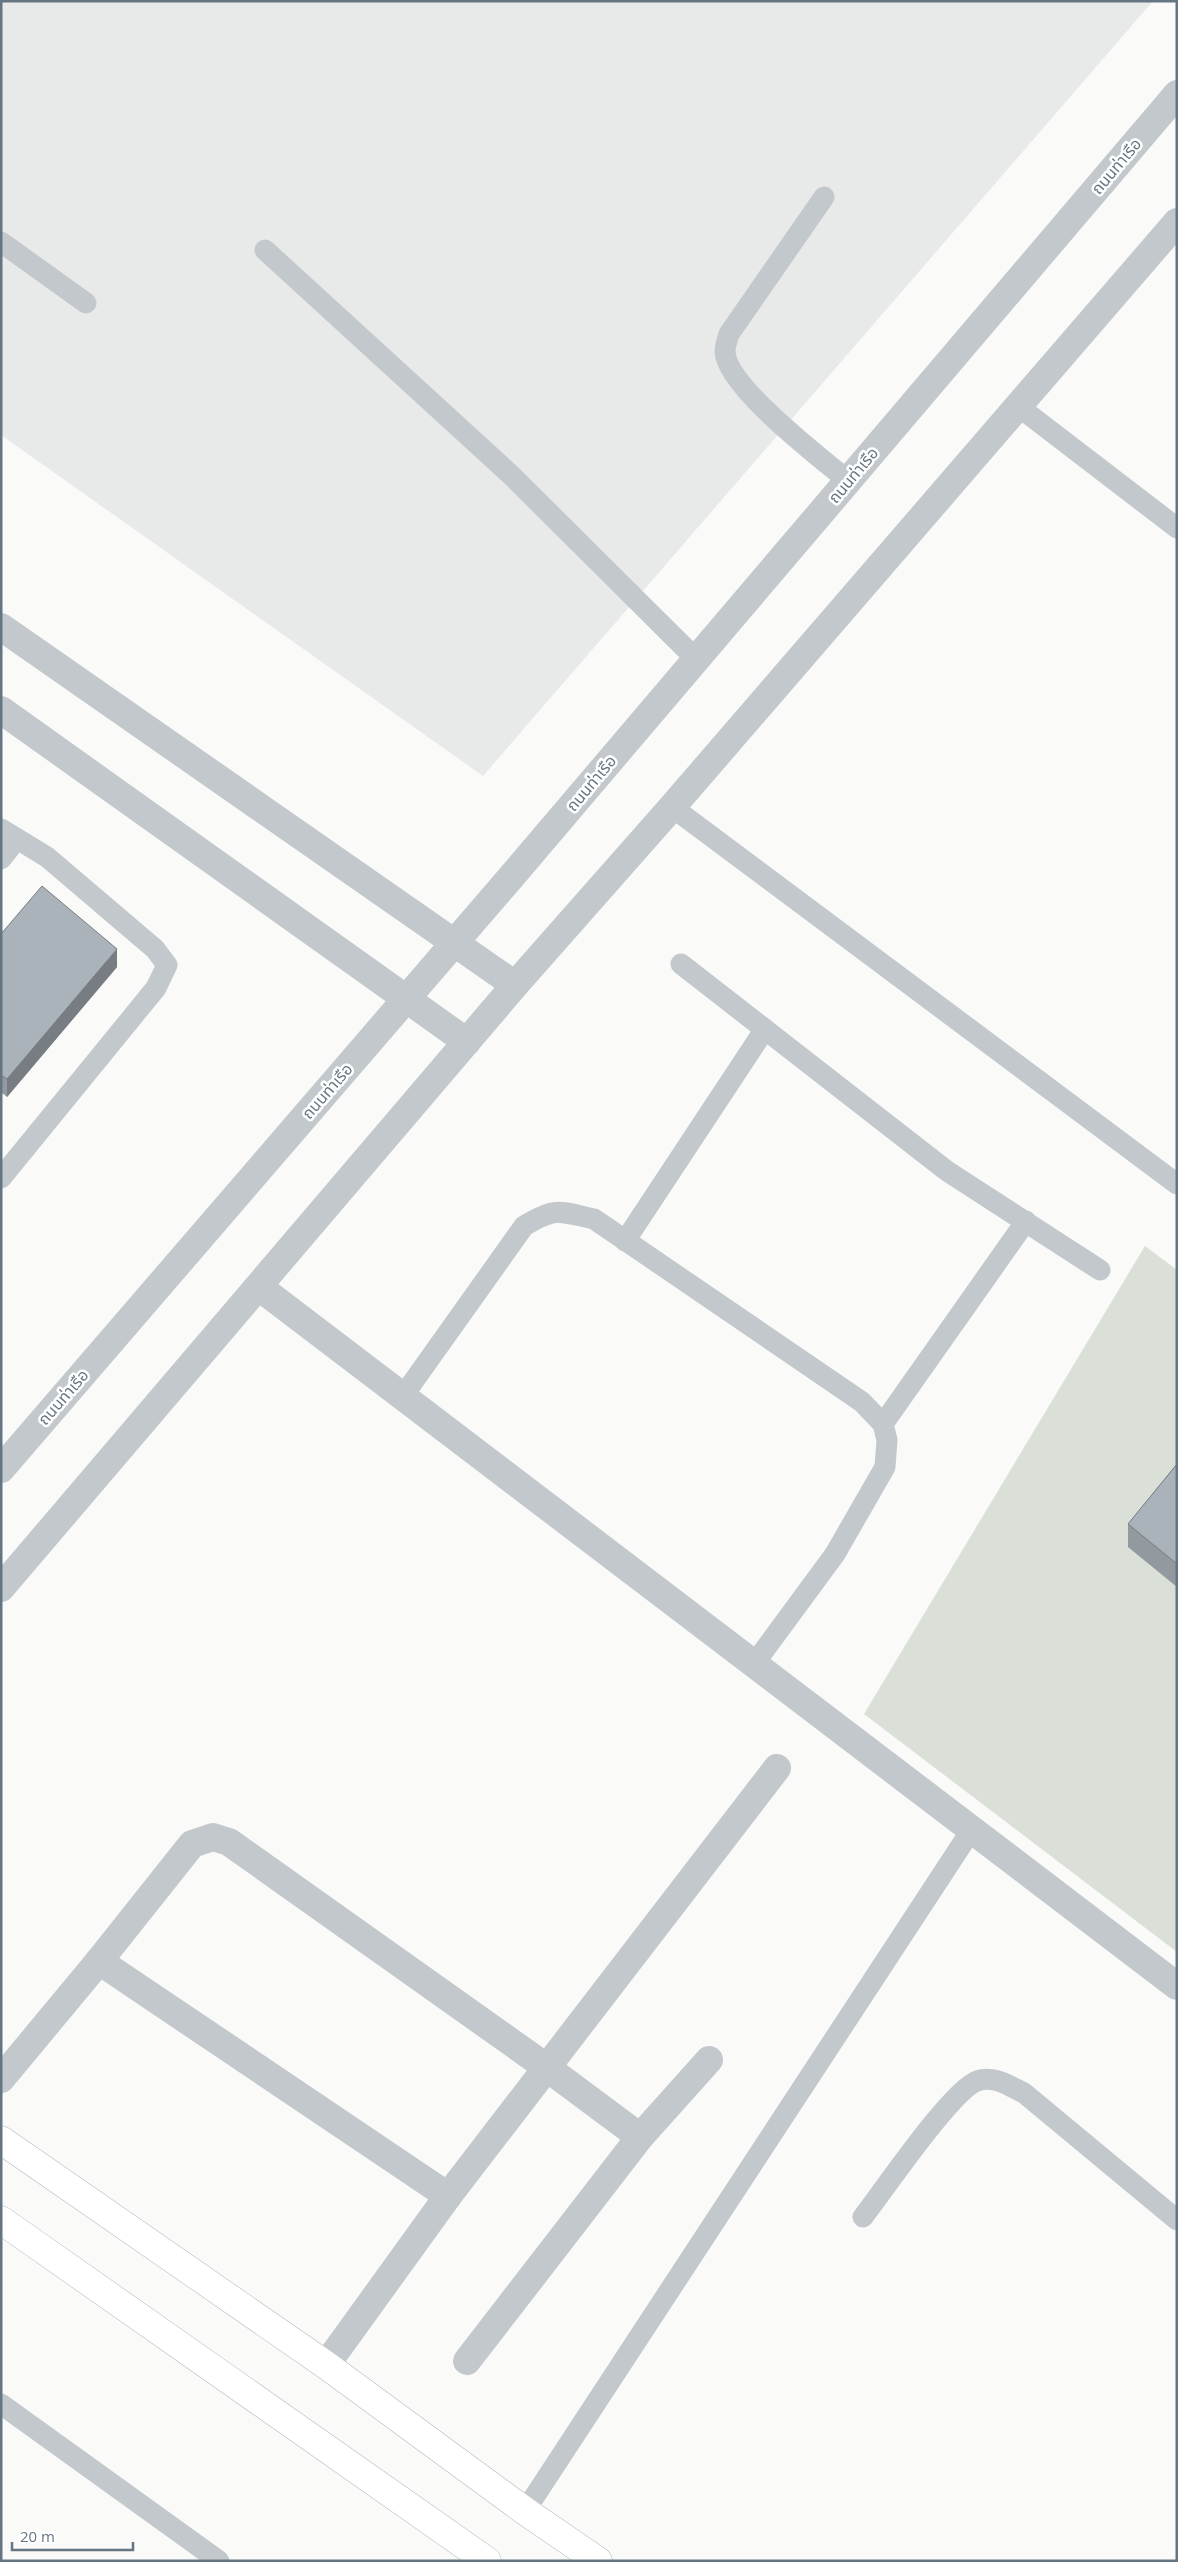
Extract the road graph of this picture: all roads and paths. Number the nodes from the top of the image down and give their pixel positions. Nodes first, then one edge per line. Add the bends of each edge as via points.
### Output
1 (1177, 94) edge
2 (824, 197) dead end
3 (1177, 222) edge
4 (1, 242) edge
5 (265, 250) dead end
6 (86, 302) dead end
7 (1018, 406) junction
8 (848, 481) junction
9 (1177, 528) edge
10 (1, 627) edge
11 (696, 659) junction
12 (1, 710) edge
13 (672, 806) junction
14 (9, 834) edge
15 (1, 859) edge
16 (454, 943) junction
17 (681, 964) dead end
18 (515, 985) junction
19 (407, 999) junction
20 (765, 1028) junction
21 (467, 1042) junction
22 (1, 1178) edge
23 (1177, 1184) edge
24 (1026, 1221) junction
25 (625, 1240) junction
26 (1100, 1270) dead end
27 (260, 1287) junction
28 (403, 1396) junction
29 (883, 1424) junction
30 (1, 1469) edge
31 (1, 1588) edge
32 (754, 1664) junction
33 (777, 1768) dead end
34 (972, 1829) junction
35 (99, 1961) junction
36 (1177, 1986) edge
37 (709, 2060) dead end
38 (546, 2067) junction
39 (1, 2079) edge
40 (640, 2137) junction
41 (1, 2140) edge
42 (448, 2196) junction
43 (863, 2217) dead end
44 (1, 2220) edge
45 (1177, 2220) edge
46 (467, 2362) dead end
47 (326, 2365) junction
48 (1, 2404) edge
49 (525, 2511) junction
50 (219, 2561) edge
51 (486, 2561) edge
52 (598, 2561) edge

1 - 8 street, ถนนท่าเรือ
2 - 8 lane via 729,334 725,354 734,374 756,402
3 - 7 street
4 - 6 lane
5 - 11 lane via 511,475
7 - 9 lane
7 - 13 street
8 - 11 street, ถนนท่าเรือ
10 - 16 street
11 - 16 street, ถนนท่าเรือ
12 - 19 street
13 - 18 street
13 - 23 lane
14 - 15 lane
14 - 22 lane via 47,858 155,949 167,965 156,988
16 - 18 street
16 - 19 street, ถนนท่าเรือ
17 - 20 lane
18 - 21 street
19 - 21 street
19 - 30 street, ถนนท่าเรือ
20 - 24 lane via 947,1171
20 - 25 lane
21 - 27 street
24 - 26 lane
24 - 29 lane
25 - 28 lane via 594,1219 562,1212 546,1213 524,1226
25 - 29 lane via 862,1402
27 - 28 street
27 - 31 street
28 - 32 street
29 - 32 lane via 887,1440 885,1467 835,1554
32 - 34 street
33 - 38 street
34 - 36 street
34 - 49 lane
35 - 38 street via 192,1844 209,1837 220,1838 242,1850
35 - 39 street
35 - 42 street
37 - 40 street
38 - 40 street
38 - 42 street
40 - 46 street
41 - 47 main road
42 - 47 street
43 - 45 lane via 953,2099 977,2081 995,2079 1024,2094
44 - 51 main road
47 - 49 main road
48 - 50 lane
49 - 52 main road

